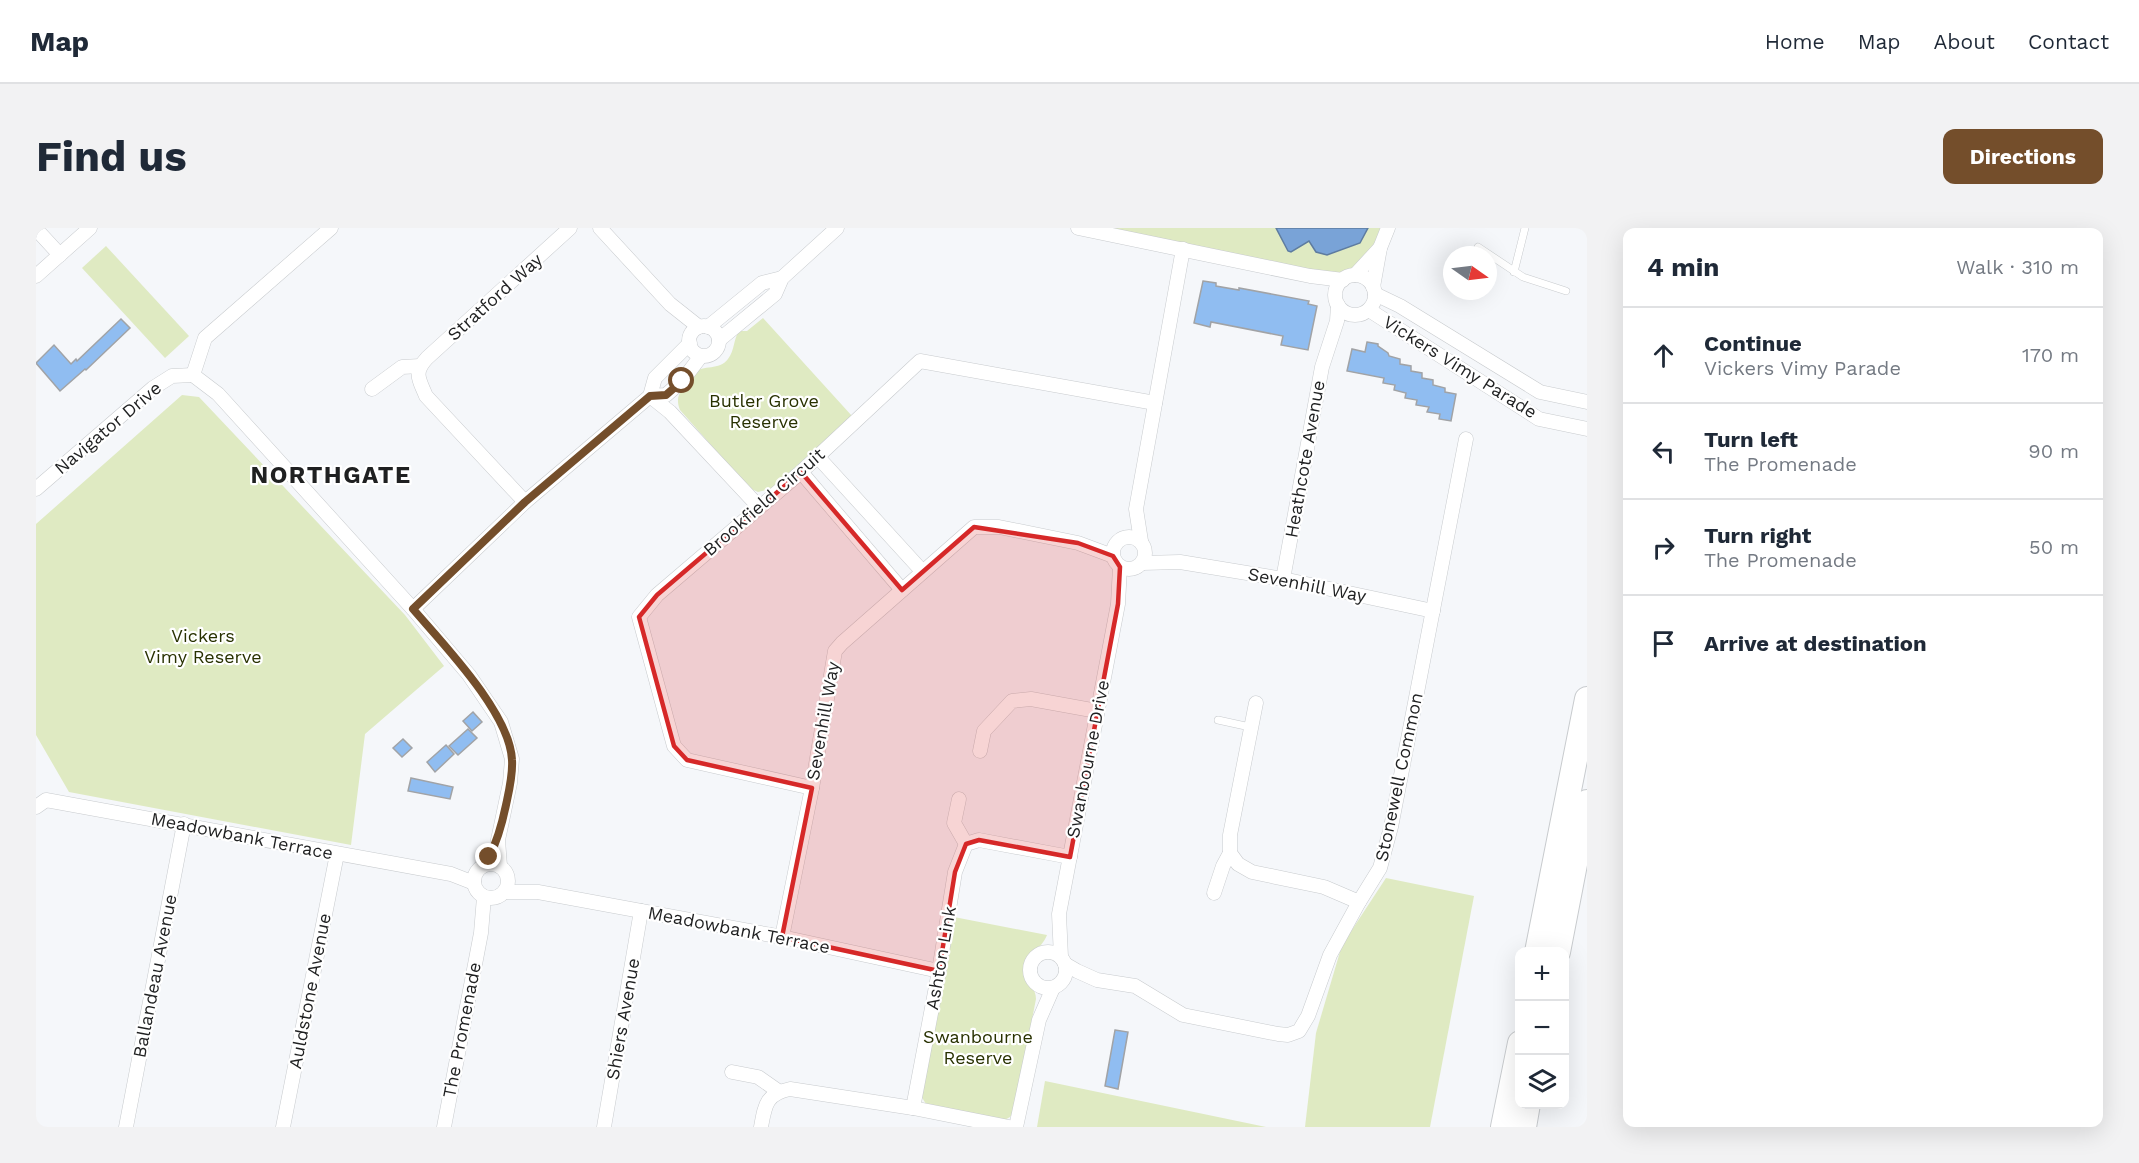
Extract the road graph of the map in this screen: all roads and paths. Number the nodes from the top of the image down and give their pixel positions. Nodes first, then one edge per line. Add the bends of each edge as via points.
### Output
1 (90, 228) edge
2 (331, 228) edge
3 (570, 228) edge
4 (600, 228) edge
5 (837, 228) edge
6 (1084, 228) edge
7 (1388, 228) edge
8 (1525, 228) edge
9 (36, 229) edge
10 (820, 233) edge
11 (1380, 248) junction
12 (1183, 249) junction
13 (60, 255) junction
14 (1497, 260) edge
15 (1514, 272) junction
16 (36, 276) edge
17 (1310, 276) junction
18 (1349, 277) junction
19 (782, 278) junction
20 (1374, 290) junction
21 (1566, 291) dead end
22 (1337, 300) junction
23 (1364, 313) junction
24 (697, 333) junction
25 (719, 340) junction
26 (1332, 341) junction
27 (701, 356) junction
28 (420, 366) junction
29 (193, 375) junction
30 (372, 389) dead end
31 (650, 396) junction
32 (1587, 402) edge
33 (1155, 403) junction
34 (1587, 429) edge
35 (1466, 439) dead end
36 (818, 456) junction
37 (801, 472) junction
38 (36, 489) edge
39 (525, 502) junction
40 (759, 507) junction
41 (1129, 553) junction
42 (922, 571) junction
43 (1283, 579) junction
44 (902, 590) junction
45 (413, 609) junction
46 (1433, 611) junction
47 (1587, 699) edge
48 (1256, 703) dead end
49 (1097, 711) junction
50 (1218, 720) dead end
51 (1250, 727) junction
52 (980, 751) dead end
53 (812, 788) junction
54 (959, 799) dead end
55 (1587, 802) edge
56 (36, 807) edge
57 (184, 824) junction
58 (498, 840) junction
59 (966, 844) junction
60 (1230, 853) junction
61 (337, 854) junction
62 (1070, 857) junction
63 (478, 873) junction
64 (498, 886) junction
65 (1214, 893) dead end
66 (1359, 902) junction
67 (641, 911) junction
68 (1059, 914) junction
69 (782, 937) junction
70 (1538, 947) edge
71 (1559, 947) edge
72 (1044, 952) junction
73 (1063, 960) junction
74 (939, 971) junction
75 (1097, 980) junction
76 (1052, 986) junction
77 (1518, 1055) edge
78 (732, 1072) dead end
79 (778, 1091) junction
80 (913, 1108) junction
81 (1527, 1109) edge
82 (126, 1127) edge
83 (283, 1127) edge
84 (444, 1127) edge
85 (604, 1127) edge
86 (761, 1127) edge
87 (1009, 1127) edge
88 (1016, 1127) edge
89 (1503, 1127) edge
90 (1524, 1127) edge

1 - 13 street
2 - 29 street via 205,338
3 - 28 street, Stratford Way
4 - 24 street
5 - 10 street
6 - 12 street
7 - 11 street
8 - 15 lane
9 - 13 street
10 - 19 street
11 - 18 street
11 - 20 street
12 - 17 street
12 - 33 street, Swanbourne Drive
13 - 16 street
14 - 15 lane
15 - 21 lane
17 - 18 street
17 - 22 street
18 - 20 street via 1366,279
18 - 22 street via 1339,284
19 - 24 street via 762,283
19 - 25 street via 775,294
20 - 23 street via 1375,300
20 - 32 street, Vickers Vimy Parade via 1540,392
22 - 23 street via 1347,313
22 - 26 street, Heathcote Avenue
23 - 26 street, Heathcote Avenue via 1346,324
23 - 34 street, Vickers Vimy Parade via 1539,419
24 - 25 street via 716,332
24 - 27 street via 693,351
24 - 31 street via 655,378
25 - 27 street via 714,353
26 - 43 street, Heathcote Avenue via 1322,367
27 - 31 street via 666,395
28 - 30 street, Stratford Way via 402,367
28 - 39 street via 418,375 426,396
29 - 38 street, Navigator Drive via 172,376 153,388
29 - 45 street, The Promenade via 218,394
31 - 39 street
31 - 40 street via 670,412
33 - 36 street, Brookfield Circuit via 920,361
33 - 41 street, Swanbourne Drive
35 - 46 street, Stonewell Common
36 - 37 street, Brookfield Circuit
36 - 42 street
37 - 40 street, Brookfield Circuit
37 - 44 street
39 - 45 street
40 - 53 street, Brookfield Circuit via 657,595 639,617 674,746 687,760
41 - 42 street, Sevenhill Way via 999,527 974,527
41 - 43 street, Sevenhill Way
41 - 49 street, Swanbourne Drive
42 - 44 street, Sevenhill Way
43 - 46 street, Sevenhill Way
44 - 53 street, Sevenhill Way via 835,651
45 - 58 street, The Promenade via 469,675 501,722 513,759
46 - 66 street, Stonewell Common via 1391,827 1380,868
47 - 70 highway
48 - 51 street
49 - 52 street via 1031,699 1012,701 984,731
49 - 62 street, Swanbourne Drive
50 - 51 lane
51 - 60 street
53 - 69 street, Sevenhill Way
54 - 59 street via 954,823
55 - 71 highway
56 - 57 street, Meadowbank Terrace via 46,800
57 - 61 street, Meadowbank Terrace
57 - 82 street, Ballandeau Avenue
58 - 63 street, The Promenade
58 - 64 street, The Promenade
59 - 62 street via 979,840
59 - 74 street, Ashton Link via 955,872
60 - 65 street
60 - 66 street via 1238,864 1252,872 1324,887
61 - 63 street, Meadowbank Terrace via 451,874
61 - 83 street, Auldstone Avenue
62 - 68 street, Swanbourne Drive
63 - 64 street, Meadowbank Terrace
63 - 64 street via 477,892
64 - 67 street, Meadowbank Terrace
64 - 84 street, The Promenade via 481,933
66 - 75 street, Stonewell Common via 1330,955 1308,1016 1299,1031 1288,1035 1183,1015 1135,986
67 - 69 street, Meadowbank Terrace
67 - 85 street, Shiers Avenue
68 - 72 street, Swanbourne Drive
68 - 73 street, Swanbourne Drive
69 - 74 street, Meadowbank Terrace
72 - 73 street via 1053,952
72 - 76 street via 1034,959 1030,971 1032,977
73 - 75 street, Stonewell Common
73 - 76 street via 1066,974
74 - 80 street, Ashton Link
75 - 76 street, Stonewell Common
76 - 88 street via 1039,1020
77 - 89 highway
78 - 79 street via 758,1077
79 - 80 street via 790,1089
79 - 86 street via 766,1102
80 - 87 street
81 - 90 highway

